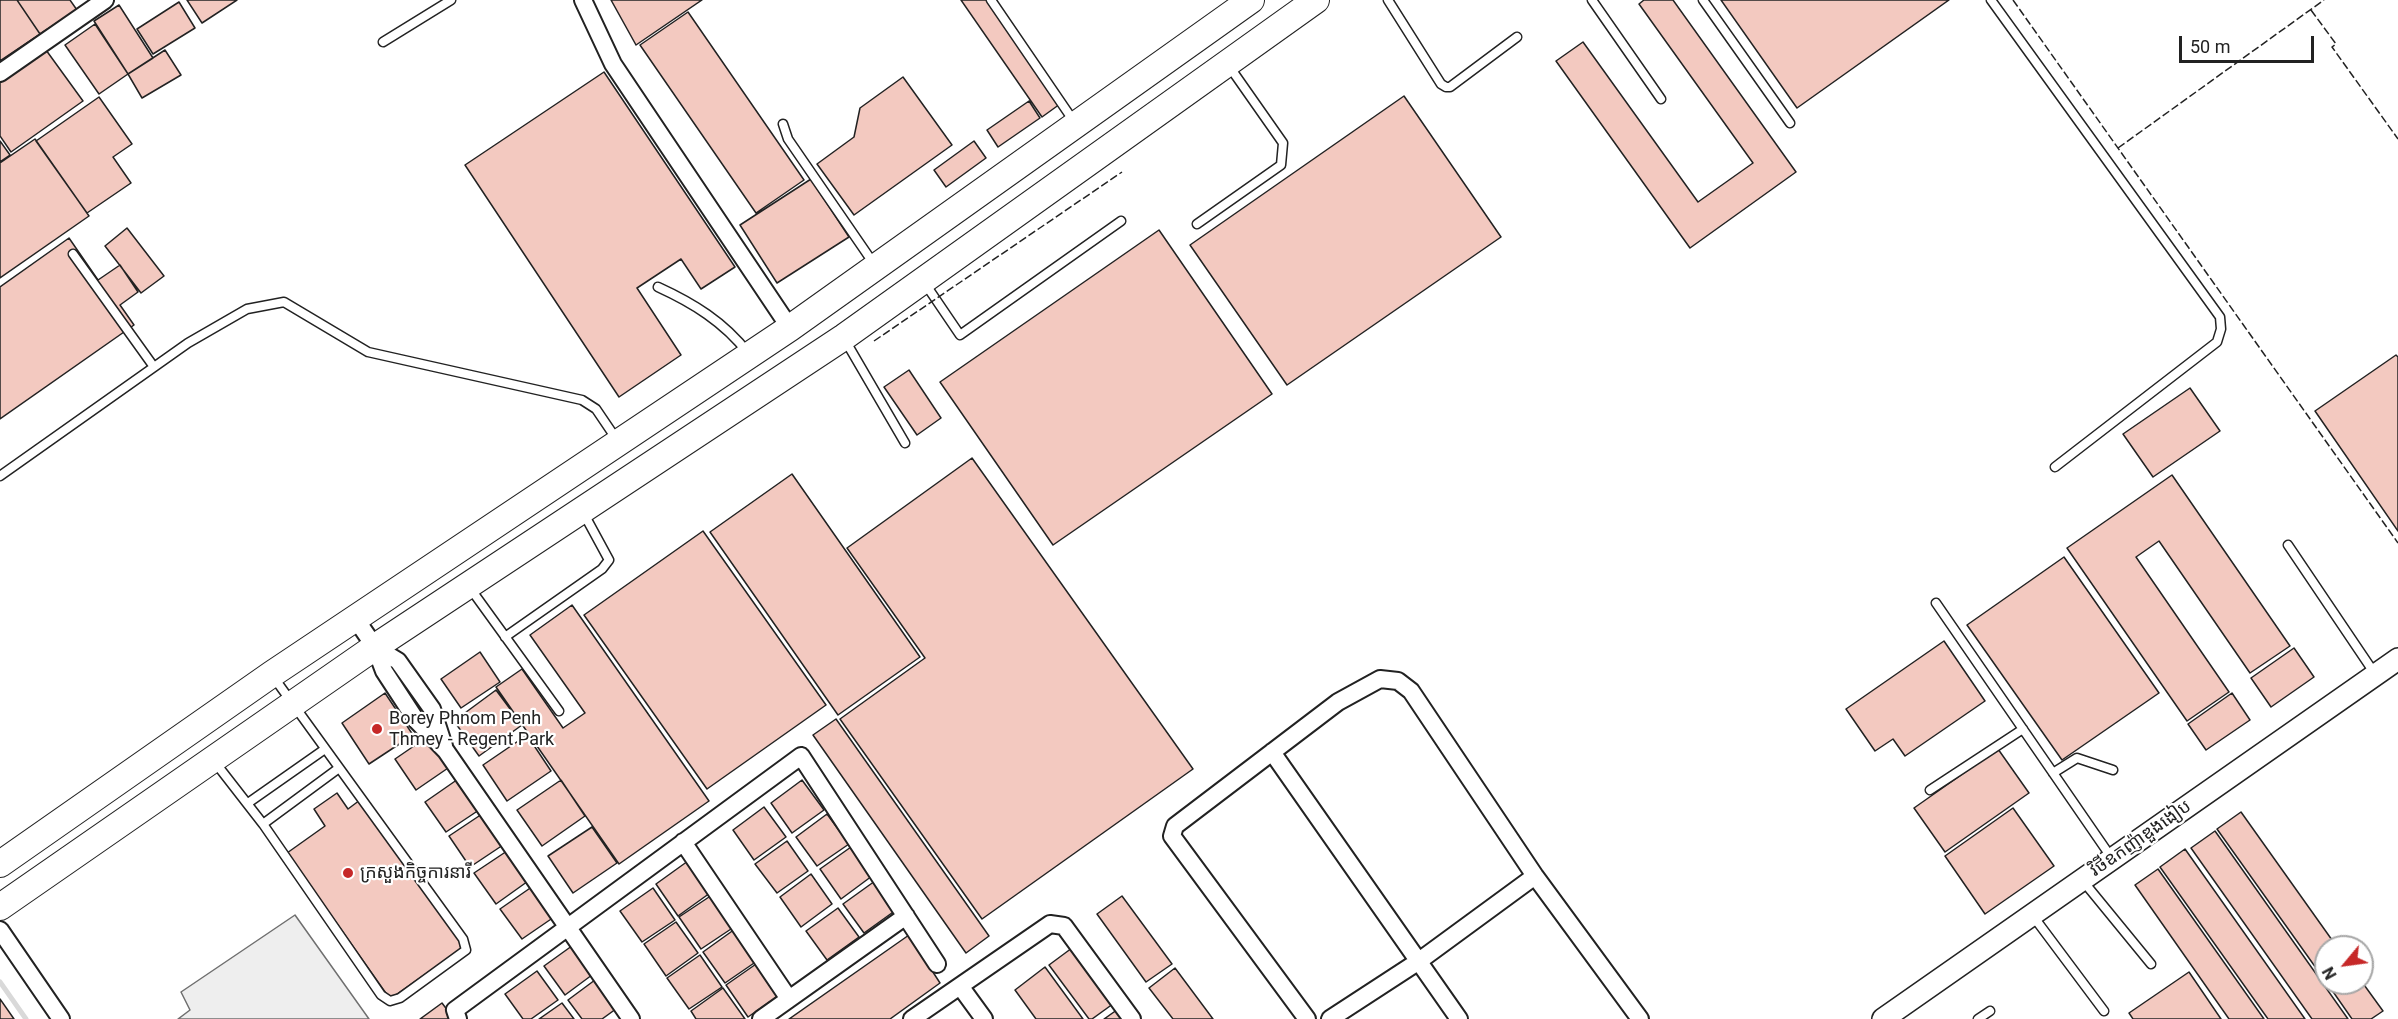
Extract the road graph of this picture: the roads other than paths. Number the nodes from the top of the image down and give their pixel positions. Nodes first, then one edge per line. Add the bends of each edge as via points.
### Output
1 (105, 0) edge
2 (451, 0) edge
3 (583, 0) edge
4 (991, 0) edge
5 (1251, 0) edge
6 (1316, 0) edge
7 (1388, 0) edge
8 (1593, 0) edge
9 (1703, 0) edge
10 (1991, 0) edge
11 (80, 7) edge
12 (1516, 37) dead end
13 (383, 42) dead end
14 (1227, 64) junction
15 (0, 73) edge
16 (1661, 99) dead end
17 (1790, 123) dead end
18 (783, 124) dead end
19 (1077, 125) junction
20 (1121, 221) dead end
21 (1197, 224) dead end
22 (73, 254) dead end
23 (877, 268) junction
24 (923, 282) junction
25 (658, 287) dead end
26 (790, 328) junction
27 (844, 337) junction
28 (750, 355) junction
29 (154, 367) junction
30 (619, 443) junction
31 (905, 443) dead end
32 (2055, 467) dead end
33 (0, 476) edge
34 (582, 510) junction
35 (2288, 545) dead end
36 (468, 586) junction
37 (1936, 603) dead end
38 (355, 618) junction
39 (505, 637) junction
40 (375, 647) junction
41 (2398, 659) edge
42 (272, 674) junction
43 (2375, 675) junction
44 (292, 703) junction
45 (559, 711) dead end
46 (2023, 729) junction
47 (325, 749) junction
48 (1272, 752) junction
49 (212, 759) junction
50 (339, 768) junction
51 (2113, 770) dead end
52 (2053, 774) junction
53 (1930, 790) dead end
54 (248, 803) junction
55 (263, 824) junction
56 (683, 842) junction
57 (2112, 859) junction
58 (0, 864) edge
59 (1535, 876) junction
60 (2082, 880) junction
61 (0, 907) edge
62 (2032, 915) junction
63 (906, 916) junction
64 (567, 927) junction
65 (0, 930) edge
66 (1419, 961) junction
67 (937, 964) dead end
68 (2151, 964) dead end
69 (960, 986) junction
70 (789, 999) junction
71 (1989, 1011) dead end
72 (2104, 1011) dead end
73 (61, 1019) edge
74 (458, 1019) edge
75 (631, 1019) edge
76 (761, 1019) edge
77 (912, 1019) edge
78 (984, 1019) edge
79 (1132, 1019) edge
80 (1307, 1019) edge
81 (1330, 1019) edge
82 (1459, 1019) edge
83 (1640, 1019) edge
84 (1883, 1019) edge
85 (1978, 1019) edge

1 - 11 street
2 - 13 lane
3 - 26 street via 613,64
4 - 19 lane
5 - 19 main road
6 - 14 main road
7 - 12 lane via 1446,87
8 - 16 lane
9 - 17 lane
10 - 32 lane via 2220,317 2217,342
11 - 15 street
14 - 21 lane via 1283,143 1281,165
14 - 24 main road
18 - 23 lane via 788,139
19 - 23 main road
20 - 24 lane via 960,335
22 - 29 lane
23 - 26 main road
24 - 27 main road
25 - 28 lane via 712,317
26 - 28 main road
27 - 31 lane
27 - 34 main road
28 - 30 main road
29 - 30 lane via 247,309 284,302 368,352 582,400 596,409
29 - 33 lane
30 - 38 main road
34 - 36 main road
34 - 39 lane via 609,560 603,569
35 - 43 lane
36 - 39 lane
36 - 40 main road
37 - 46 lane
38 - 40 street
38 - 42 main road
39 - 45 lane
40 - 44 main road
40 - 64 street via 384,671 416,720 446,751
41 - 43 street, វិថីឧកញ៉ាឌួងងៀប
42 - 44 lane
42 - 58 main road
43 - 57 street, វិថីឧកញ៉ាឌួងងៀប
44 - 47 lane
44 - 49 main road
46 - 52 lane
46 - 53 lane
47 - 50 lane
47 - 54 lane
48 - 59 street via 1338,702 1380,679 1398,681 1411,691
48 - 66 street
48 - 80 street via 1175,826 1172,836
49 - 54 lane
49 - 61 main road
50 - 55 lane
50 - 55 lane via 462,939 466,950 456,958 400,998 390,1001 381,995
51 - 52 lane via 2077,758
52 - 57 lane
54 - 55 lane
56 - 63 street via 801,756
56 - 64 street
56 - 70 street
57 - 60 street, វិថីឧកញ៉ាឌួងងៀប
59 - 66 street
59 - 83 street
60 - 62 street, វិថីឧកញ៉ាឌួងងៀប
60 - 68 lane
62 - 72 lane
62 - 84 street, វិថីឧកញ៉ាឌួងងៀប
63 - 67 street
63 - 70 street
64 - 74 street via 455,1010
64 - 75 street
65 - 73 street
66 - 81 street
66 - 82 street
69 - 77 street
69 - 78 street
69 - 79 street via 1050,924 1058,923
70 - 76 street
71 - 85 lane

